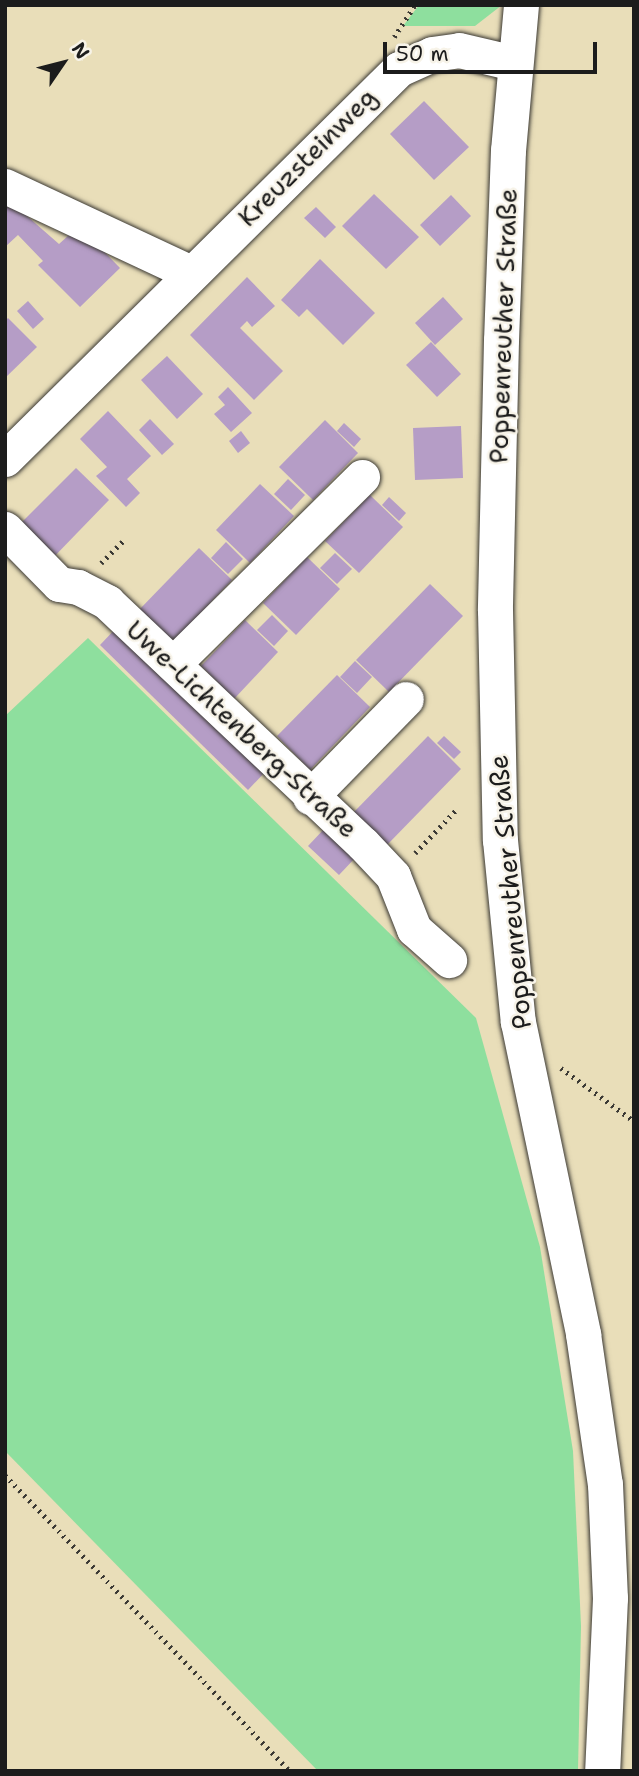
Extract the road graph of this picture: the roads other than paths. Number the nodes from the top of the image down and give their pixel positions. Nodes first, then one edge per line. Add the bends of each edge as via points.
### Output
1 (521, 5) edge
2 (514, 63) junction
3 (5, 186) edge
4 (191, 273) junction
5 (5, 459) edge
6 (362, 477) dead end
7 (5, 529) edge
8 (173, 664) junction
9 (406, 699) dead end
10 (310, 797) junction
11 (449, 960) dead end
12 (603, 1771) edge

1 - 2 street, Poppenreuther Straße
2 - 4 street, Kreuzsteinweg via 459,50 432,54 399,69
2 - 12 street, Poppenreuther Straße via 495,610 500,840 524,1054 583,1334 605,1484 610,1598
3 - 4 street
4 - 5 street, Kreuzsteinweg
6 - 8 street
7 - 8 street, Uwe-Lichtenberg-Straße via 59,584 78,587 107,602
8 - 10 street, Uwe-Lichtenberg-Straße
9 - 10 street
10 - 11 street, Uwe-Lichtenberg-Straße via 393,876 414,929

